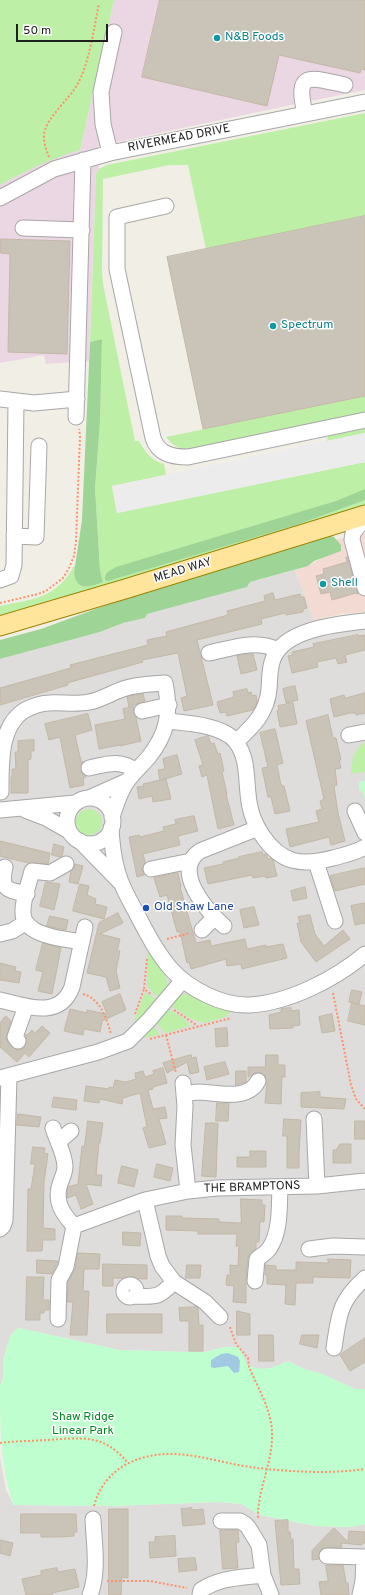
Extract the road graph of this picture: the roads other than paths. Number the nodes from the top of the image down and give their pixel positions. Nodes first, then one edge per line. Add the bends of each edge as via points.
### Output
1 (114, 32) dead end
2 (345, 85) dead end
3 (365, 102) edge
4 (305, 113) junction
5 (110, 153) junction
6 (83, 160) junction
7 (0, 198) edge
8 (166, 206) dead end
9 (23, 228) dead end
10 (82, 230) junction
11 (0, 399) edge
12 (77, 399) junction
13 (16, 402) junction
14 (76, 417) road end
15 (365, 420) edge
16 (39, 446) dead end
17 (365, 517) edge
18 (14, 536) junction
19 (358, 556) edge
20 (364, 579) edge
21 (0, 580) edge
22 (365, 621) edge
23 (0, 626) edge
24 (278, 650) junction
25 (209, 653) dead end
26 (169, 705) junction
27 (142, 711) dead end
28 (4, 720) edge
29 (167, 721) junction
30 (365, 732) edge
31 (349, 735) dead end
32 (236, 742) junction
33 (89, 768) dead end
34 (131, 776) junction
35 (1, 792) edge
36 (82, 801) junction
37 (20, 809) junction
38 (0, 810) edge
39 (355, 811) dead end
40 (112, 823) junction
41 (258, 828) junction
42 (365, 833) edge
43 (74, 836) junction
44 (365, 848) edge
45 (191, 861) junction
46 (316, 862) junction
47 (66, 864) dead end
48 (5, 867) dead end
49 (151, 869) dead end
50 (120, 882) junction
51 (26, 894) junction
52 (335, 921) dead end
53 (25, 923) junction
54 (85, 927) dead end
55 (202, 930) road end
56 (0, 934) edge
57 (82, 942) junction
58 (365, 954) edge
59 (183, 980) junction
60 (0, 1000) edge
61 (26, 1006) junction
62 (18, 1041) dead end
63 (4, 1077) edge
64 (258, 1082) dead end
65 (314, 1119) dead end
66 (71, 1131) dead end
67 (365, 1181) edge
68 (316, 1186) junction
69 (280, 1187) junction
70 (188, 1191) junction
71 (145, 1200) junction
72 (70, 1227) junction
73 (0, 1229) edge
74 (365, 1247) edge
75 (309, 1249) dead end
76 (365, 1278) edge
77 (255, 1281) dead end
78 (174, 1282) junction
79 (135, 1296) dead end
80 (220, 1317) road end
81 (58, 1319) dead end
82 (334, 1348) dead end
83 (93, 1519) road end
84 (221, 1521) dead end
85 (327, 1556) dead end
86 (364, 1557) edge
87 (263, 1575) junction
88 (92, 1588) edge
89 (197, 1591) edge
90 (270, 1595) edge
91 (360, 1595) edge

1 - 5 street via 101,92 103,124
2 - 4 street via 316,79 307,80 301,90
3 - 4 street, RIVERMEAD DRIVE
4 - 5 street, RIVERMEAD DRIVE
5 - 6 street, RIVERMEAD DRIVE
6 - 7 street, RIVERMEAD DRIVE via 54,169
6 - 10 street
8 - 15 street via 117,217 117,269 153,438 158,448 171,456 188,457
9 - 10 street
10 - 12 street
11 - 13 street
12 - 13 street
12 - 14 street
13 - 18 street
16 - 18 street via 36,537
17 - 19 street via 353,533 352,540
17 - 23 main road, MEAD WAY
18 - 21 street via 11,576
19 - 20 street
22 - 24 street via 316,629 296,637
24 - 25 street via 266,645 253,644
24 - 32 street via 271,667 268,699 264,710 255,724
26 - 27 street
26 - 28 street via 164,677 149,684 124,688 88,702 41,704
26 - 29 street
28 - 35 street via 1,742
29 - 32 street via 217,730 228,734
29 - 34 street via 157,745
30 - 31 street
32 - 41 street via 244,760 249,806
33 - 34 street via 122,763
34 - 36 street
34 - 40 street via 119,795
36 - 37 street
36 - 40 street via 101,800 109,809
36 - 43 street via 70,809 68,816 67,824
37 - 38 street
37 - 43 street via 46,818
39 - 42 street
40 - 43 street via 106,837 101,841 87,844
40 - 50 street via 114,855
41 - 45 street via 200,851
41 - 46 street via 280,855 297,862
43 - 50 street
44 - 46 street
45 - 49 street
45 - 55 street via 190,872 194,889 200,901 219,922
46 - 52 street
47 - 51 street via 50,873 32,871
48 - 51 street via 2,882 7,890
50 - 59 street via 154,946
51 - 53 street via 23,913
53 - 56 street
53 - 57 street via 35,931
54 - 57 street
57 - 61 street via 70,991 66,997 56,1006 42,1009
58 - 59 street via 330,978 287,997 249,1009 206,995
59 - 63 street via 128,1041 115,1047
60 - 61 street
61 - 62 street via 15,1037
63 - 73 street via 5,1220
64 - 70 street, THE BRAMPTONS via 251,1090 241,1093 220,1094 183,1088 186,1106 183,1145
65 - 68 street, THE BRAMPTONS
66 - 72 street via 56,1135 65,1164 58,1198
67 - 68 street, THE BRAMPTONS
68 - 69 street, THE BRAMPTONS
69 - 70 street, THE BRAMPTONS
69 - 77 street via 278,1225 269,1249 257,1259
70 - 71 street, THE BRAMPTONS
71 - 72 street, THE BRAMPTONS
71 - 78 street via 158,1256
72 - 81 street via 66,1267 59,1280
74 - 75 street via 333,1246
76 - 82 street via 352,1290 339,1313
78 - 79 street via 156,1297
78 - 80 street via 209,1297
83 - 88 street via 88,1556
84 - 87 street via 240,1521 245,1524 259,1544
85 - 86 street
86 - 91 street
87 - 89 street via 220,1580
87 - 90 street

